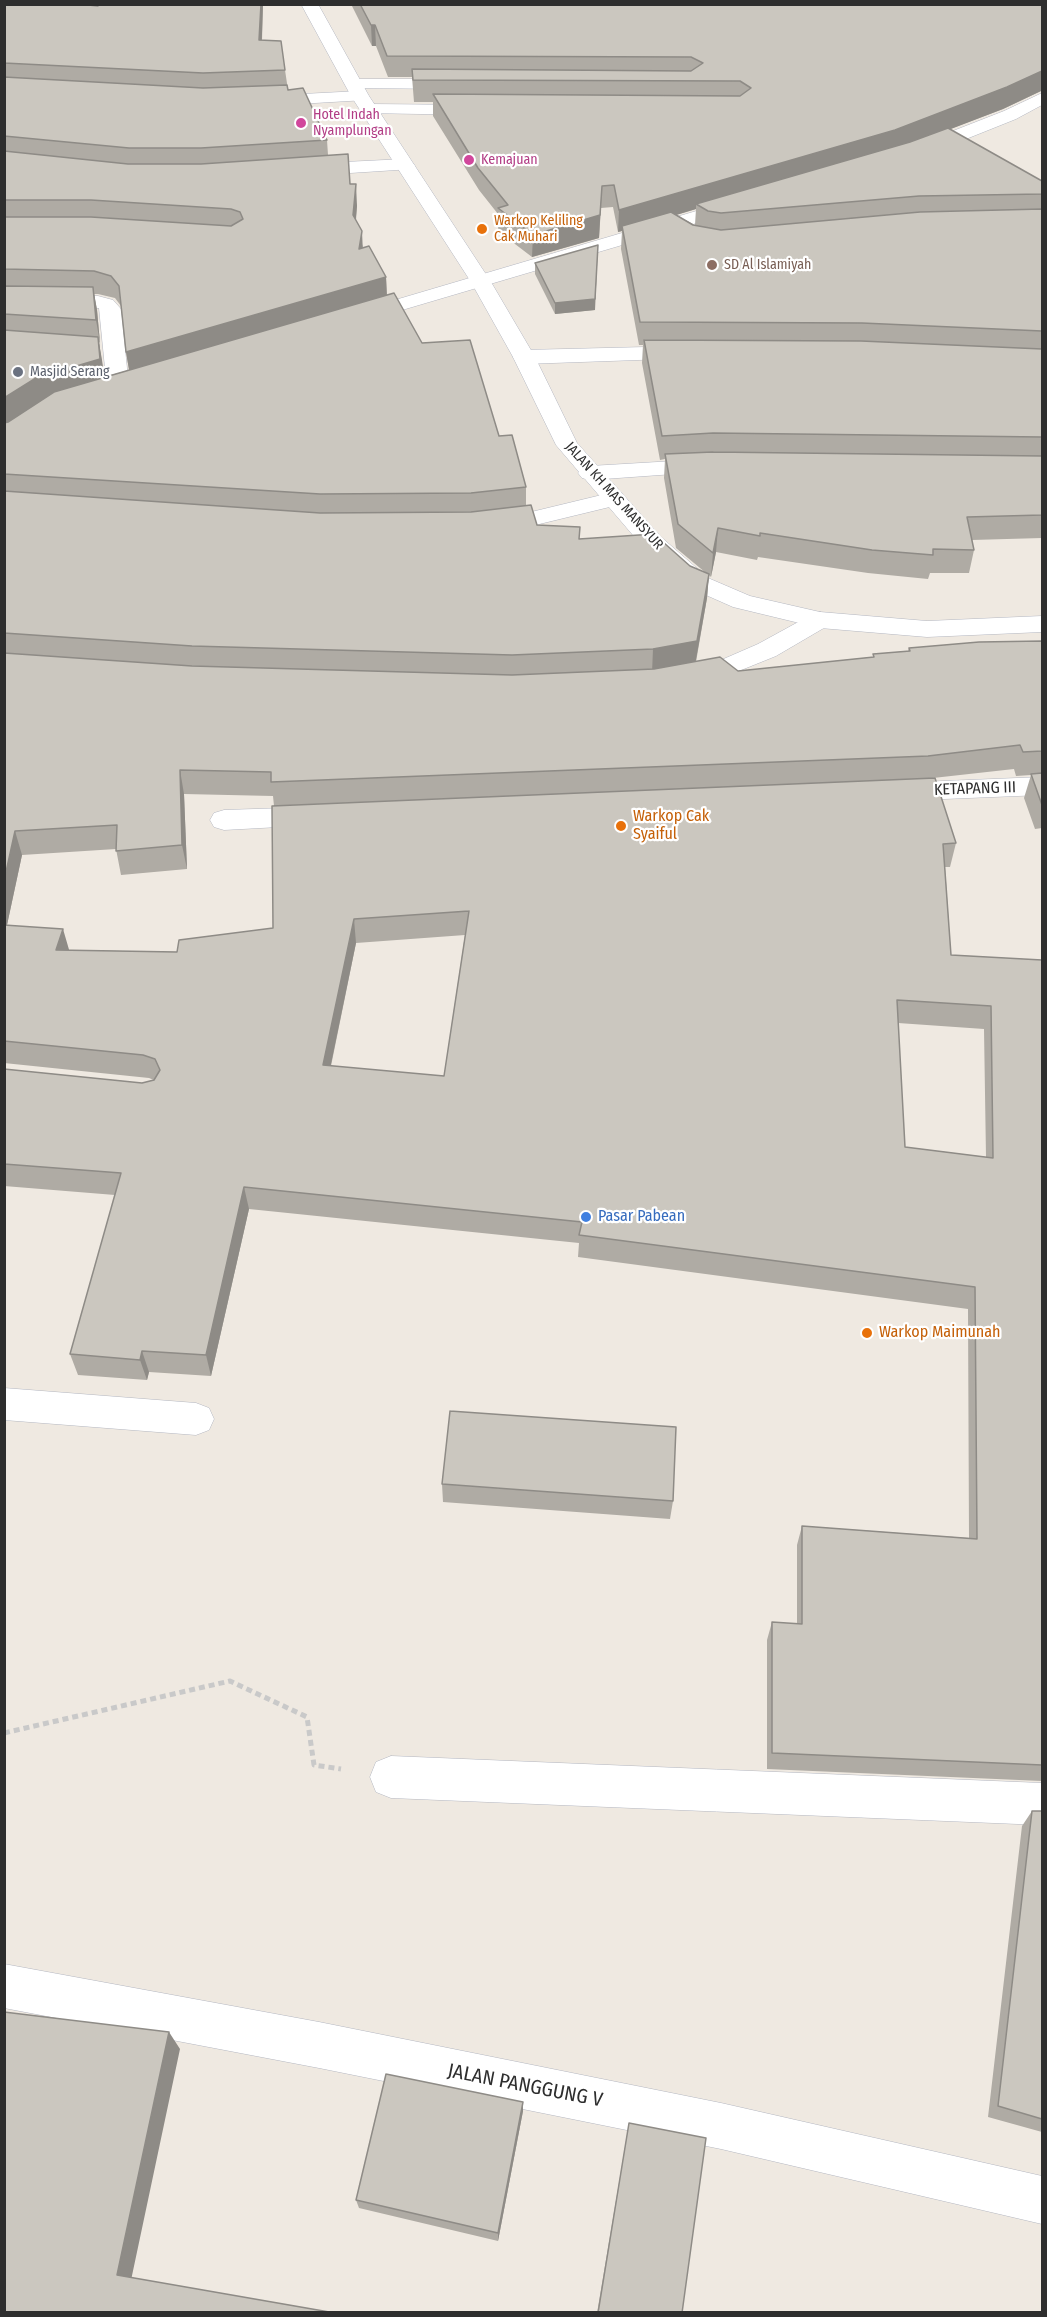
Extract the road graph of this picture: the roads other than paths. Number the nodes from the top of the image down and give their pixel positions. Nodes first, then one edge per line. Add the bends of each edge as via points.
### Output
1 (309, 4) edge
2 (479, 84) edge
3 (361, 96) junction
4 (1042, 98) edge
5 (245, 102) edge
6 (493, 110) edge
7 (1010, 115) junction
8 (1042, 119) edge
9 (899, 158) edge
10 (405, 165) junction
11 (282, 171) edge
12 (751, 201) edge
13 (671, 224) junction
14 (690, 235) edge
15 (482, 282) junction
16 (4, 300) edge
17 (335, 324) edge
18 (91, 351) edge
19 (114, 352) junction
20 (708, 353) edge
21 (524, 357) junction
22 (96, 394) edge
23 (734, 466) edge
24 (590, 472) junction
25 (614, 499) junction
26 (472, 526) edge
27 (820, 620) junction
28 (1042, 624) edge
29 (663, 681) edge
30 (1042, 786) edge
31 (866, 793) edge
32 (342, 815) edge
33 (225, 820) dead end
34 (4, 1404) edge
35 (196, 1419) dead end
36 (391, 1777) road end
37 (1042, 1804) edge
38 (4, 1986) edge
39 (1042, 2200) edge

1 - 3 street, JALAN KH MAS MANSYUR
2 - 3 street
3 - 5 street
3 - 6 street
3 - 10 street, JALAN KH MAS MANSYUR
4 - 7 street
7 - 8 street
7 - 9 street
10 - 11 street
10 - 15 street, JALAN KH MAS MANSYUR
12 - 13 street
13 - 14 street
13 - 15 street
15 - 17 street
15 - 21 street, JALAN KH MAS MANSYUR
16 - 19 street via 106,304 110,309
18 - 19 street
19 - 22 street via 129,385
20 - 21 street
21 - 24 street, JALAN KH MAS MANSYUR via 567,445
23 - 24 street
24 - 25 street, JALAN KH MAS MANSYUR
25 - 26 street via 527,520
25 - 27 street, JALAN KH MAS MANSYUR via 652,542 699,583 742,602
27 - 28 street, JALAN KH MAS MANSYUR via 927,629
27 - 29 street via 719,671
30 - 31 street, KETAPANG III
32 - 33 street
34 - 35 street
36 - 37 street
38 - 39 street, JALAN PANGGUNG V via 319,2044 709,2124

